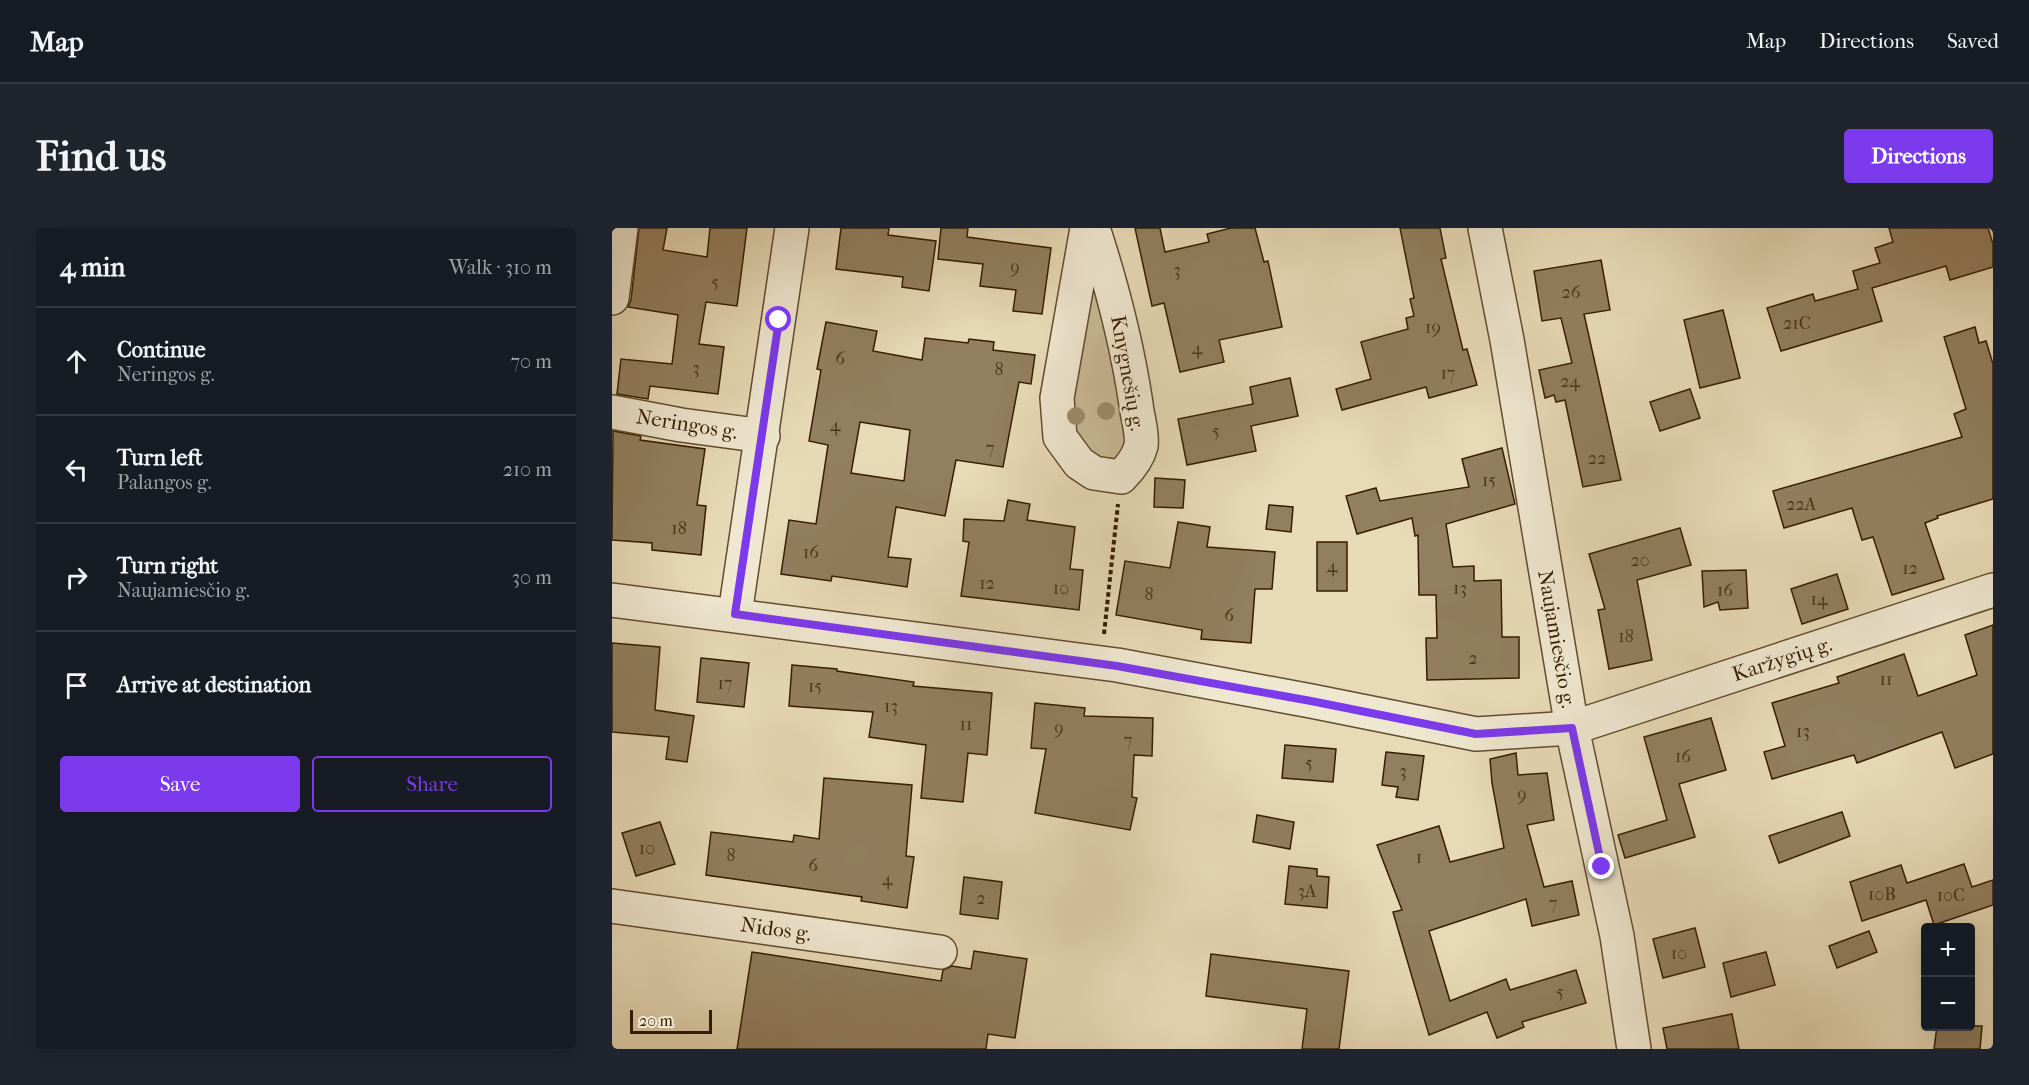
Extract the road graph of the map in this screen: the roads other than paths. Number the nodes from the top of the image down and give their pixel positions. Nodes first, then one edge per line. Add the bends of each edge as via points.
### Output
1 (621, 228) edge
2 (792, 228) edge
3 (1087, 228) edge
4 (1093, 228) edge
5 (1485, 228) edge
6 (612, 298) edge
7 (612, 412) edge
8 (763, 436) junction
9 (1993, 590) edge
10 (612, 600) edge
11 (735, 614) junction
12 (1572, 728) junction
13 (612, 906) edge
14 (940, 952) dead end
15 (1634, 1049) edge

1 - 6 street
2 - 8 street, Neringos g.
3 - 4 street, Knygnešių g. via 1057,398 1060,437 1079,463 1094,473 1122,477 1141,445 1122,328
5 - 12 street, Naujamiesčio g.
7 - 8 street, Neringos g.
8 - 11 street, Neringos g.
9 - 12 street, Karžygių g.
10 - 11 street, Karžygių g.
11 - 12 street, Karžygių g. via 1117,666 1476,734
12 - 15 street, Naujamiesčio g. via 1617,936
13 - 14 street, Nidos g.

